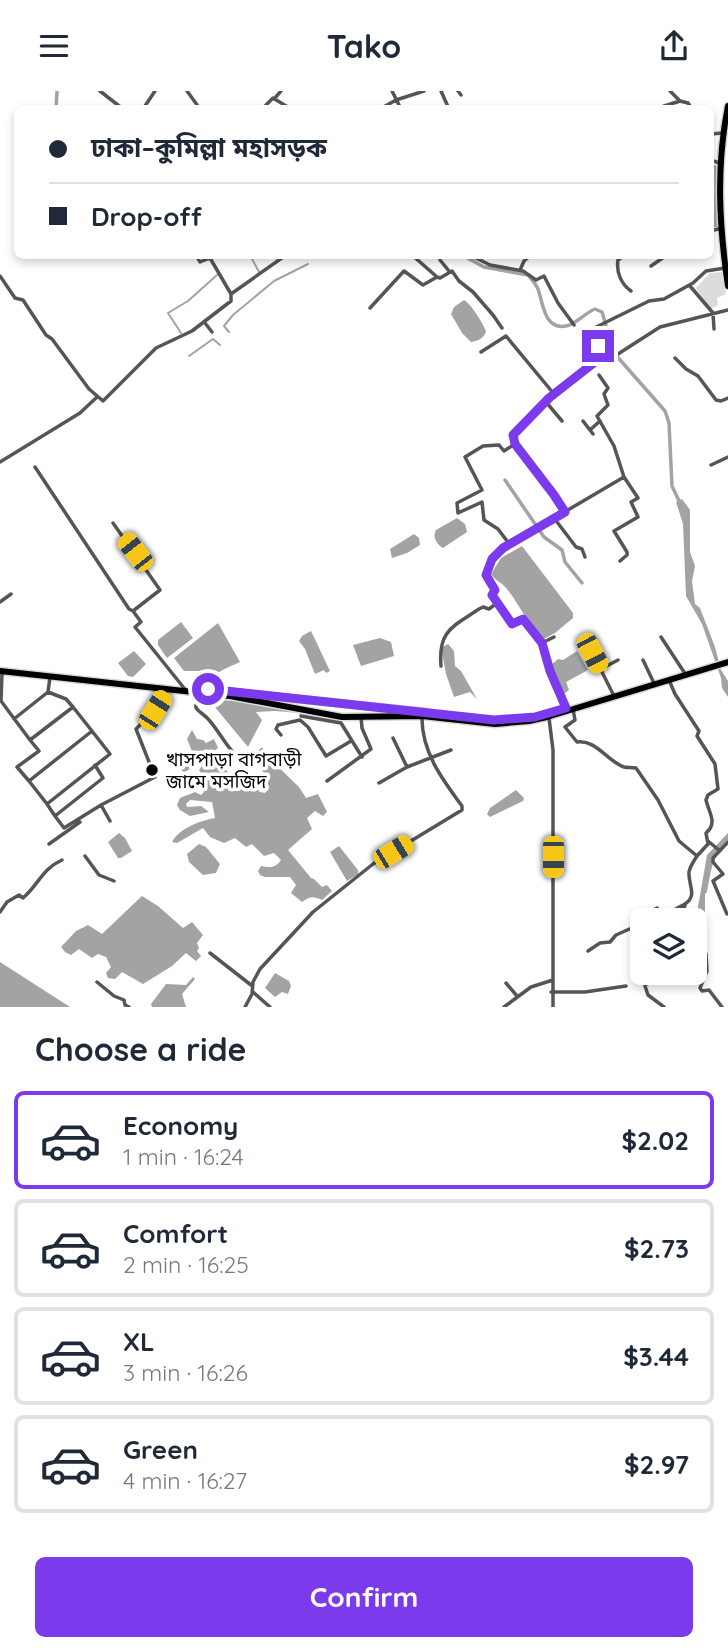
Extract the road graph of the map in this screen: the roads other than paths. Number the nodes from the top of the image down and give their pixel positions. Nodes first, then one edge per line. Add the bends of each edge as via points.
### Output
1 (100, 91) edge
2 (269, 91) edge
3 (281, 91) edge
4 (392, 91) edge
5 (424, 91) edge
6 (670, 91) edge
7 (274, 98) junction
8 (396, 100) junction
9 (680, 101) junction
10 (118, 105) edge
11 (266, 105) edge
12 (284, 105) edge
13 (387, 105) edge
14 (399, 105) edge
15 (668, 105) edge
16 (689, 105) edge
17 (728, 106) edge
18 (723, 133) junction
19 (714, 134) edge
20 (714, 161) edge
21 (720, 163) junction
22 (722, 228) junction
23 (714, 230) edge
24 (211, 259) edge
25 (276, 259) edge
26 (417, 259) edge
27 (478, 259) edge
28 (526, 259) edge
29 (619, 259) edge
30 (662, 259) edge
31 (440, 260) dead end
32 (652, 266) dead end
33 (725, 268) junction
34 (520, 270) junction
35 (449, 271) junction
36 (0, 276) edge
37 (437, 277) junction
38 (690, 286) junction
39 (728, 286) edge
40 (631, 291) dead end
41 (231, 294) junction
42 (370, 308) dead end
43 (728, 310) edge
44 (713, 313) junction
45 (205, 322) junction
46 (573, 323) dead end
47 (502, 328) dead end
48 (714, 330) dead end
49 (588, 331) junction
50 (212, 332) dead end
51 (582, 334) dead end
52 (481, 352) dead end
53 (618, 354) dead end
54 (675, 358) dead end
55 (599, 375) dead end
56 (554, 394) junction
57 (97, 397) junction
58 (728, 398) edge
59 (546, 402) junction
60 (562, 421) dead end
61 (583, 421) dead end
62 (600, 421) junction
63 (515, 444) junction
64 (728, 457) edge
65 (0, 461) edge
66 (711, 465) dead end
67 (35, 467) dead end
68 (624, 477) junction
69 (565, 512) junction
70 (554, 517) junction
71 (113, 523) dead end
72 (510, 545) junction
73 (585, 557) dead end
74 (620, 561) dead end
75 (11, 594) dead end
76 (0, 601) edge
77 (497, 603) junction
78 (133, 611) junction
79 (554, 637) dead end
80 (661, 637) dead end
81 (542, 643) junction
82 (591, 650) dead end
83 (618, 660) dead end
84 (643, 660) dead end
85 (725, 662) edge
86 (441, 666) dead end
87 (710, 666) junction
88 (601, 669) junction
89 (1, 670) edge
90 (684, 672) junction
91 (35, 673) junction
92 (50, 677) junction
93 (670, 680) junction
94 (653, 681) junction
95 (184, 688) junction
96 (168, 690) junction
97 (48, 692) junction
98 (196, 693) junction
99 (613, 694) junction
100 (302, 699) junction
101 (325, 701) junction
102 (73, 707) junction
103 (570, 708) junction
104 (301, 713) junction
105 (324, 714) junction
106 (362, 715) junction
107 (422, 716) junction
108 (547, 717) junction
109 (14, 719) junction
110 (92, 731) junction
111 (281, 735) dead end
112 (393, 738) dead end
113 (30, 740) junction
114 (351, 741) junction
115 (262, 750) dead end
116 (451, 750) dead end
117 (362, 757) junction
118 (431, 758) junction
119 (95, 765) junction
120 (407, 767) junction
121 (29, 781) junction
122 (327, 781) dead end
123 (379, 783) dead end
124 (47, 804) junction
125 (100, 805) junction
126 (55, 816) junction
127 (83, 817) junction
128 (110, 821) dead end
129 (708, 841) junction
130 (728, 842) edge
131 (49, 845) dead end
132 (720, 850) junction
133 (85, 856) dead end
134 (697, 856) junction
135 (62, 860) dead end
136 (114, 881) dead end
137 (685, 904) junction
138 (684, 908) edge
139 (0, 912) edge
140 (727, 914) edge
141 (588, 951) dead end
142 (210, 953) dead end
143 (553, 980) junction
144 (97, 982) dead end
145 (506, 983) dead end
146 (646, 985) edge
147 (701, 985) edge
148 (626, 986) dead end
149 (252, 989) junction
150 (552, 992) junction
151 (517, 996) junction
152 (129, 1007) edge
153 (245, 1007) edge
154 (270, 1007) edge
155 (504, 1007) edge
156 (554, 1007) edge
157 (664, 1007) edge
158 (722, 1007) edge

1 - 10 street
2 - 7 street
3 - 7 street
4 - 8 street
5 - 8 street
6 - 9 street
7 - 11 street
7 - 12 street
8 - 13 street
8 - 14 street
9 - 15 street
9 - 16 street
17 - 18 highway
18 - 19 street
18 - 21 highway
20 - 21 street
21 - 22 highway
22 - 23 street
22 - 33 highway
24 - 41 street
25 - 41 street
26 - 37 street
27 - 34 street
28 - 34 street
29 - 40 street via 621,281
30 - 32 street
31 - 35 street
33 - 38 street via 706,271
33 - 39 highway
34 - 46 street via 536,280 544,277
35 - 37 street
35 - 47 street
36 - 57 street
37 - 42 street via 423,285 404,271
38 - 44 street
38 - 49 street
41 - 45 street via 231,301
43 - 44 street
44 - 48 street
44 - 53 street via 660,327
45 - 50 street
45 - 57 street via 156,348 103,401
49 - 51 street
49 - 56 street via 602,356
52 - 56 street via 506,336
54 - 58 street via 698,376 716,400
55 - 62 street via 608,388 604,394 608,405 597,415
56 - 59 street
57 - 65 street via 80,413
59 - 60 street
59 - 63 street via 515,431
61 - 62 street via 591,432
62 - 68 street
63 - 69 street
63 - 72 street via 505,451 499,445 483,446 465,456 482,490 456,505 459,514 482,502 484,520
64 - 66 street
67 - 78 street
68 - 69 street
68 - 74 street via 638,498 632,502 638,517 614,531 627,552
69 - 70 street
70 - 72 street
70 - 73 street
71 - 78 street via 160,590
72 - 77 street via 492,559 486,575
75 - 76 street
77 - 81 street via 512,624 523,619
77 - 86 street via 479,609 447,633 440,647
78 - 95 street via 141,622 135,627
79 - 81 street
80 - 90 street
81 - 103 street via 550,671
82 - 88 street
83 - 88 street
84 - 94 street
85 - 87 highway
87 - 90 highway
87 - 93 highway
88 - 99 street
89 - 91 highway
89 - 109 street via 1,701
90 - 94 highway
91 - 92 highway
91 - 95 highway
92 - 96 highway
92 - 97 street
93 - 103 highway
93 - 129 street via 717,769 718,789 706,800 713,817 706,833
94 - 99 highway
95 - 100 highway
96 - 98 highway
96 - 125 street via 136,729 156,777
97 - 102 street
97 - 109 street
98 - 104 highway via 268,702
98 - 115 street via 196,708 242,760 247,762
99 - 103 highway
100 - 101 highway
100 - 104 highway via 307,705
101 - 103 highway via 494,720
101 - 105 highway via 319,707
102 - 110 street
102 - 113 street
103 - 108 highway
103 - 134 street via 575,720 565,727 567,732 625,768 636,768 679,841
104 - 105 highway
104 - 114 street via 341,723
105 - 106 highway
106 - 107 highway
106 - 117 street via 371,749
107 - 108 highway via 495,724
107 - 118 street via 421,730
108 - 143 street via 554,750
109 - 113 street
110 - 119 street via 110,754
110 - 121 street
111 - 114 street via 278,725 300,720 326,756
112 - 120 street
113 - 121 street via 39,751 18,767
114 - 117 street
116 - 118 street
117 - 122 street
118 - 120 street
118 - 149 street via 462,810 373,864 313,912 260,969
119 - 124 street
119 - 126 street via 103,778
120 - 123 street
121 - 124 street
124 - 126 street
125 - 127 street
125 - 128 street
126 - 127 street via 64,828
127 - 131 street
129 - 132 street
129 - 134 street
130 - 132 street
132 - 140 street via 713,862 723,874 713,881
133 - 136 street via 99,874
134 - 137 street via 690,871 693,895
135 - 139 street via 45,870 23,898 19,895 9,900
137 - 138 street
137 - 141 street via 664,915 657,908 610,942
142 - 149 street
143 - 150 street
143 - 151 street
144 - 152 street
145 - 151 street
146 - 157 street via 648,995
147 - 158 street via 702,991 709,991
148 - 150 street
149 - 153 street
149 - 154 street
150 - 156 street
151 - 155 street

